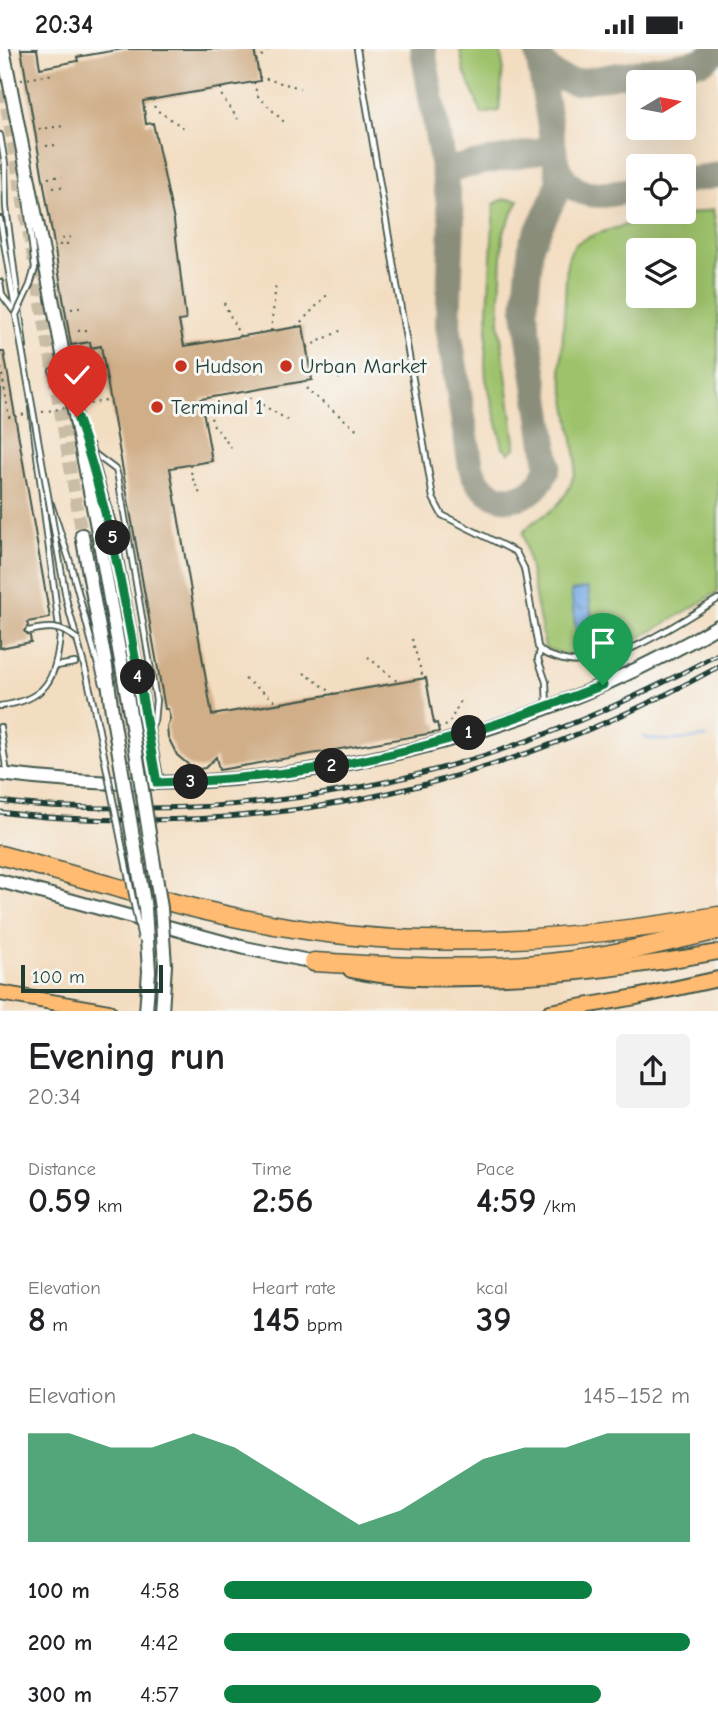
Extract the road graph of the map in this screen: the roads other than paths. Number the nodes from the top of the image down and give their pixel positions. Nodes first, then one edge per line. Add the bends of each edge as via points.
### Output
1 (3, 49) edge
2 (357, 49) edge
3 (0, 135) edge
4 (22, 141) junction
5 (0, 171) edge
6 (4, 184) junction
7 (0, 199) edge
8 (6, 207) junction
9 (0, 219) edge
10 (4, 241) junction
11 (0, 251) edge
12 (0, 282) edge
13 (16, 315) junction
14 (52, 371) dead end
15 (77, 417) junction
16 (75, 439) junction
17 (37, 466) junction
18 (82, 535) tunnel mouth
19 (718, 599) edge
20 (718, 626) edge
21 (93, 629) junction
22 (29, 631) dead end
23 (77, 639) junction
24 (540, 651) junction
25 (75, 663) dead end
26 (55, 666) junction
27 (0, 706) edge
28 (547, 707) junction
29 (0, 727) edge
30 (148, 734) junction
31 (3, 775) edge
32 (157, 783) junction
33 (0, 855) edge
34 (0, 881) edge
35 (718, 916) edge
36 (718, 930) edge
37 (718, 952) edge
38 (313, 962) junction
39 (149, 971) junction
40 (718, 979) edge
41 (0, 993) edge
42 (109, 1011) edge
43 (146, 1011) edge
44 (162, 1011) edge
45 (550, 1011) edge

1 - 4 street, bridge
2 - 24 lane via 436,506 448,519 516,552 524,568
3 - 6 lane
4 - 13 lane, bridge via 24,202 35,268
4 - 15 street, bridge
5 - 6 lane
6 - 8 lane
7 - 8 lane
8 - 17 lane
9 - 10 lane
10 - 11 lane
10 - 13 lane
12 - 13 lane via 2,295
13 - 23 lane, bridge via 66,603
14 - 16 lane via 66,398
15 - 30 street, bridge via 111,531
15 - 44 street, bridge via 156,869 164,952
16 - 30 lane via 124,699
16 - 30 lane via 111,465 118,477 156,700
17 - 21 lane
17 - 26 lane via 60,635
18 - 21 street
19 - 24 lane via 614,656 580,662
20 - 28 street via 633,672
21 - 39 street, bridge via 145,908
22 - 23 lane, bridge via 58,627
23 - 39 lane, bridge
24 - 28 lane
25 - 26 lane
26 - 27 lane via 45,688 31,699
28 - 32 street via 372,759 251,777
29 - 31 lane
30 - 32 street
31 - 32 street
33 - 35 highway via 230,916 370,938 548,937
34 - 38 street
36 - 38 highway via 586,958 518,966 415,968
37 - 38 main road via 600,970 485,978 379,976
39 - 43 street
40 - 45 main road
41 - 42 main road

